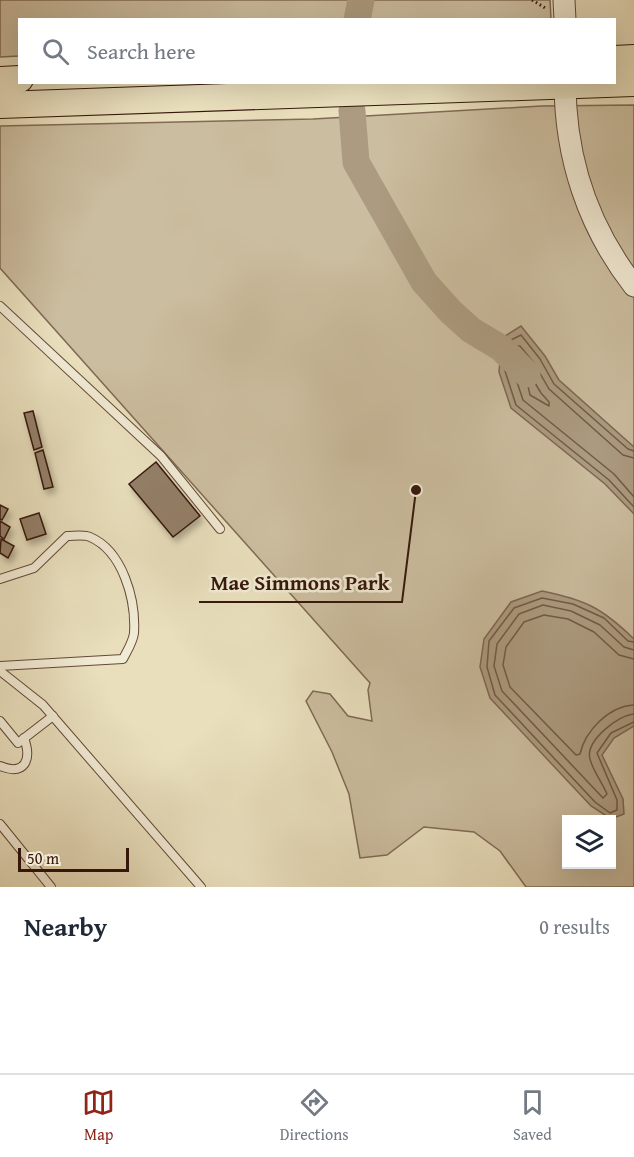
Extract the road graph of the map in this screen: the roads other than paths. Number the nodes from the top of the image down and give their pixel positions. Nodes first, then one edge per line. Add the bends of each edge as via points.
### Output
1 (564, 0) edge
2 (565, 18) edge
3 (634, 58) edge
4 (616, 59) edge
5 (18, 79) edge
6 (0, 80) edge
7 (616, 83) edge
8 (634, 83) edge
9 (565, 84) edge
10 (0, 105) edge
11 (634, 286) edge
12 (0, 306) edge
13 (220, 529) dead end
14 (0, 579) edge
15 (0, 666) edge
16 (0, 671) edge
17 (52, 716) junction
18 (0, 721) edge
19 (24, 738) junction
20 (0, 766) edge
21 (0, 824) edge
22 (51, 887) edge
23 (201, 887) edge

1 - 2 street
3 - 4 main road
5 - 6 main road
7 - 8 main road
9 - 10 main road
9 - 11 street via 571,151 579,182 608,250
12 - 13 lane via 161,456
14 - 15 lane via 34,568 67,536 88,535 107,547 121,568 132,603 134,635 123,659
16 - 17 lane via 26,689
17 - 19 lane
17 - 23 lane
18 - 19 lane via 18,743
19 - 20 lane via 29,751 27,760 20,768
21 - 22 lane

